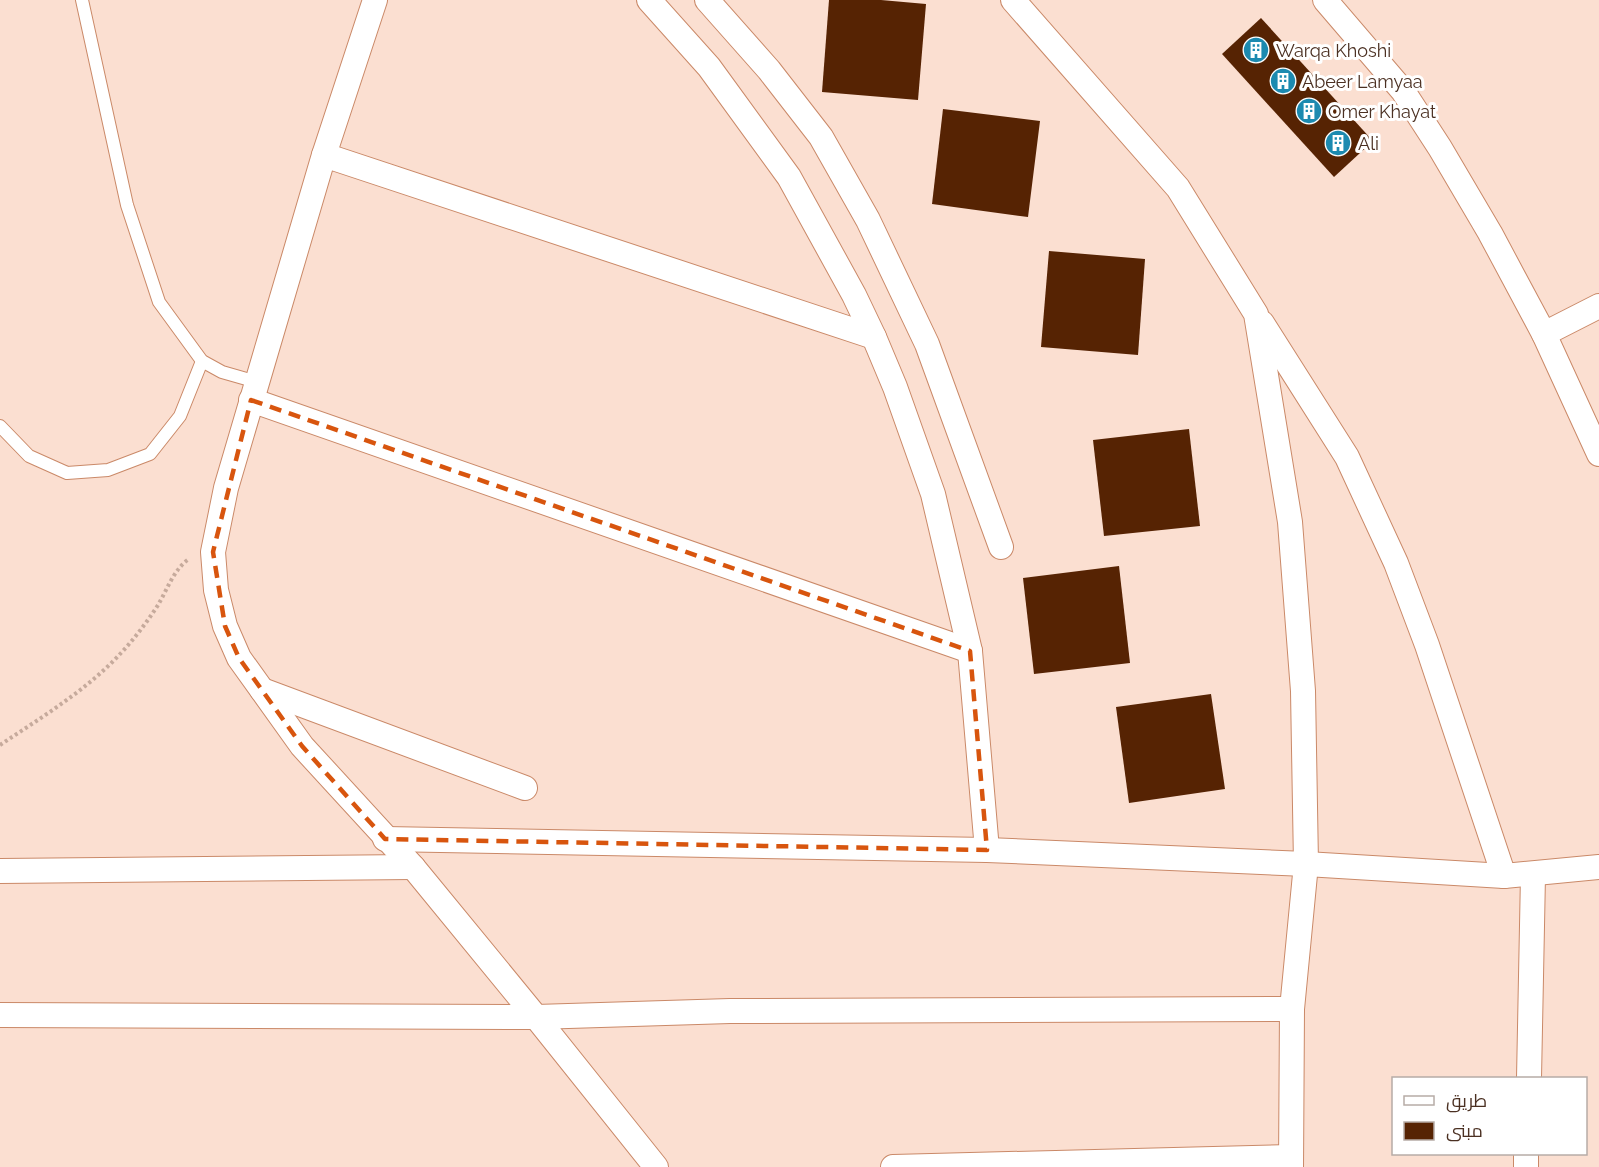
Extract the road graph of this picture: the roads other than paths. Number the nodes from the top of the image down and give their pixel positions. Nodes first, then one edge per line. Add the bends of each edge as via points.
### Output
1 (82, 0) edge
2 (375, 0) edge
3 (649, 0) edge
4 (707, 0) edge
5 (1013, 0) edge
6 (1325, 0) edge
7 (324, 155) junction
8 (1599, 306) edge
9 (1256, 314) junction
10 (1544, 334) junction
11 (874, 337) junction
12 (202, 361) junction
13 (254, 391) junction
14 (0, 426) edge
15 (1599, 454) edge
16 (1001, 547) dead end
17 (970, 651) junction
18 (262, 690) junction
19 (525, 788) dead end
20 (385, 838) junction
21 (987, 850) junction
22 (1306, 864) junction
23 (413, 867) junction
24 (1599, 867) edge
25 (0, 871) edge
26 (1533, 875) junction
27 (1504, 876) junction
28 (1292, 1009) junction
29 (0, 1015) edge
30 (536, 1017) junction
31 (1529, 1077) edge
32 (1291, 1162) edge
33 (656, 1167) edge
34 (893, 1167) edge

1 - 12 lane via 127,205 159,302
2 - 7 street
3 - 11 street via 709,67 789,177
4 - 16 street via 821,137 868,220 927,344
5 - 9 street via 1178,188
6 - 10 street via 1403,91 1479,214
7 - 11 street
7 - 13 street
8 - 10 street
9 - 22 street via 1290,522 1303,691
9 - 27 street via 1347,457 1396,563
10 - 15 street
11 - 17 street via 933,494
12 - 13 lane
12 - 14 lane via 180,416 150,453 108,470 67,473 29,456
13 - 17 street
13 - 18 street via 226,488 213,552 216,590 225,626 239,658
17 - 21 street
18 - 19 street
18 - 20 street via 302,746
20 - 21 street
20 - 23 street
21 - 22 street
22 - 27 street
22 - 28 street
23 - 25 street
23 - 30 street
24 - 26 street
26 - 27 street
26 - 31 street
28 - 30 street via 730,1011
28 - 32 street
29 - 30 street
30 - 33 street
32 - 34 street

